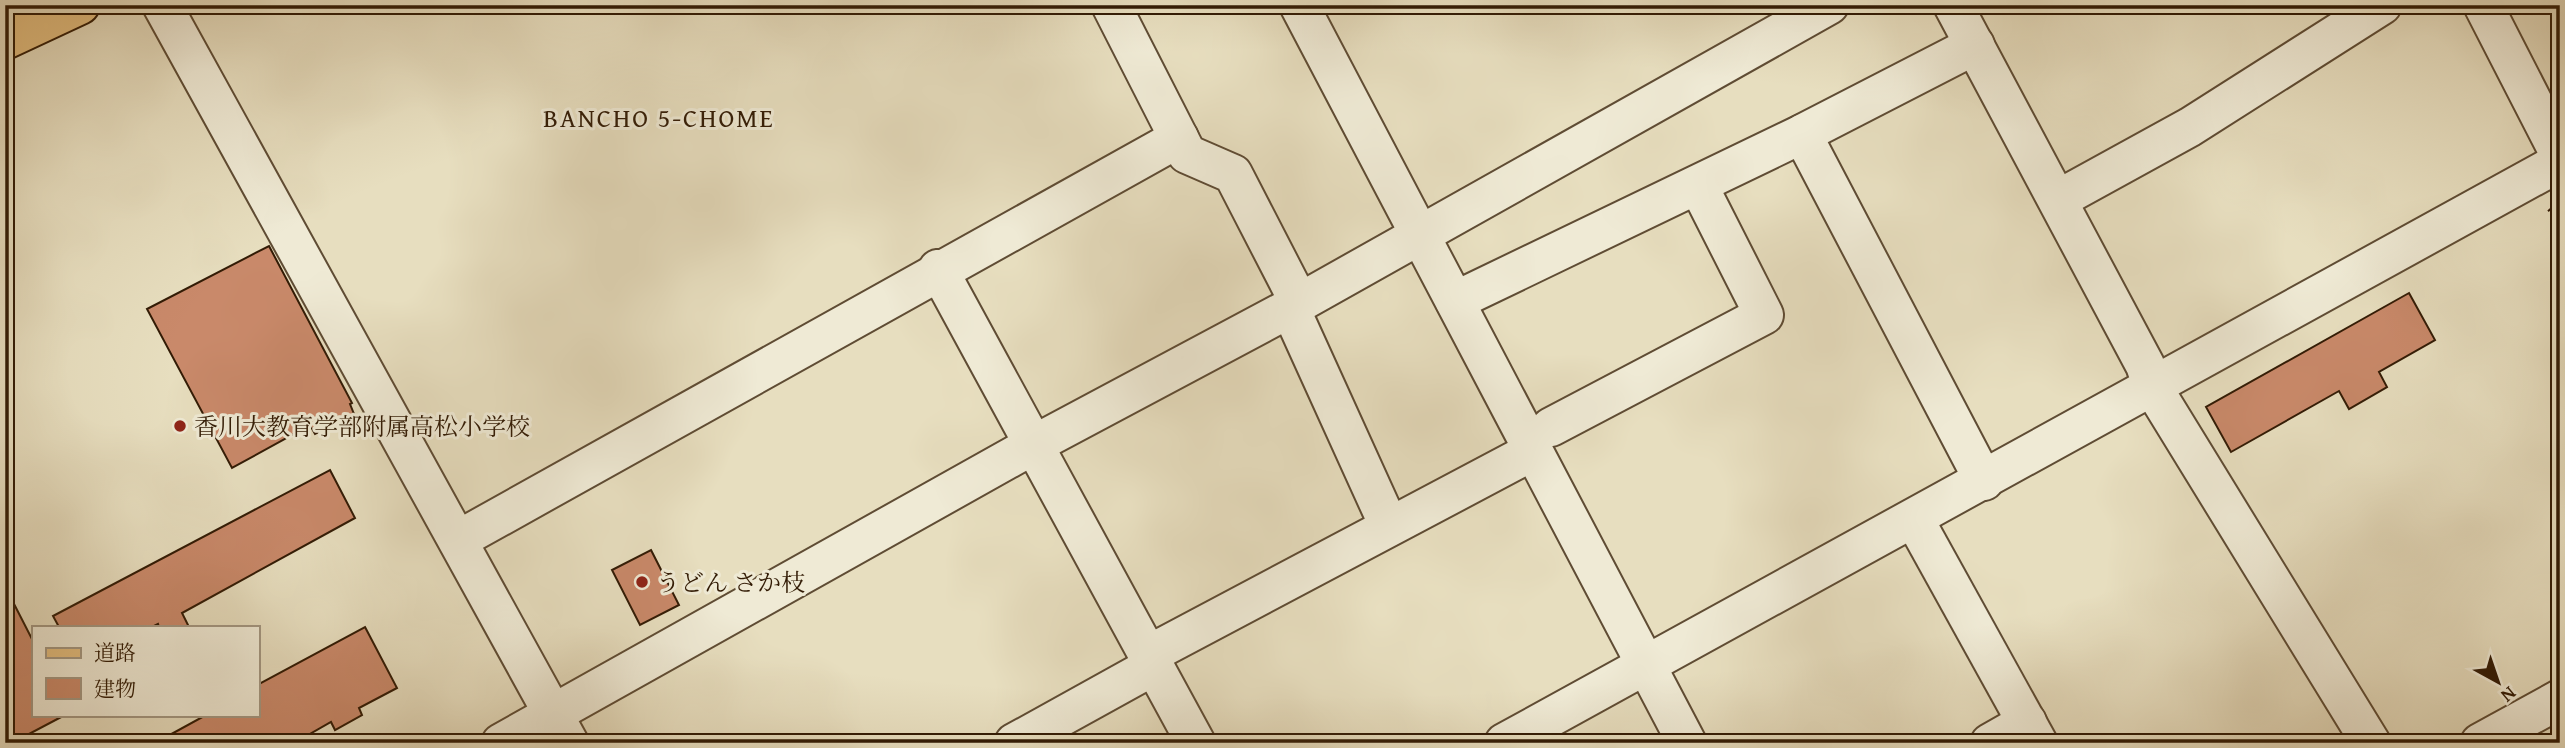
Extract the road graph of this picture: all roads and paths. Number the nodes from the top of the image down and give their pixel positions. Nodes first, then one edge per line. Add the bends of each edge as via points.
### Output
1 (80, 5) edge
2 (162, 5) edge
3 (1111, 5) edge
4 (1298, 5) edge
5 (1829, 5) edge
6 (1953, 5) edge
7 (2382, 5) edge
8 (2483, 5) edge
9 (5, 40) edge
10 (1975, 45) junction
11 (1802, 134) junction
12 (1179, 138) junction
13 (2560, 155) edge
14 (2560, 162) edge
15 (1698, 184) junction
16 (2059, 199) junction
17 (1420, 235) junction
18 (938, 270) junction
19 (1455, 301) junction
20 (1294, 305) junction
21 (2153, 388) junction
22 (1551, 427) dead end
23 (1035, 444) junction
24 (1516, 460) dead end
25 (1984, 481) junction
26 (1914, 519) junction
27 (1390, 526) junction
28 (458, 540) junction
29 (1152, 660) junction
30 (1647, 666) junction
31 (2560, 699) edge
32 (561, 728) edge
33 (2033, 732) edge
34 (501, 743) edge
35 (1014, 743) edge
36 (1196, 743) edge
37 (1504, 743) edge
38 (1687, 743) edge
39 (1990, 743) edge
40 (2371, 743) edge
41 (2480, 743) edge

1 - 9 main road
2 - 28 street
3 - 12 street
4 - 17 street
5 - 17 street
6 - 10 street
7 - 16 street via 2190,127
8 - 13 street
10 - 11 street
10 - 16 street
11 - 15 street
11 - 25 street
12 - 18 street
12 - 20 street via 1187,153 1233,174
14 - 21 street
15 - 19 street
15 - 22 street via 1764,315
16 - 21 street
17 - 19 street
17 - 20 street
18 - 23 street
18 - 28 street
19 - 30 street
20 - 23 street
20 - 27 street
21 - 25 street
21 - 40 street
23 - 29 street
23 - 32 street
24 - 27 street
25 - 26 street
26 - 30 street
26 - 33 street
27 - 29 street
28 - 32 street
29 - 35 street
29 - 36 street
30 - 37 street
30 - 38 street
31 - 41 street
32 - 34 street
33 - 39 street

